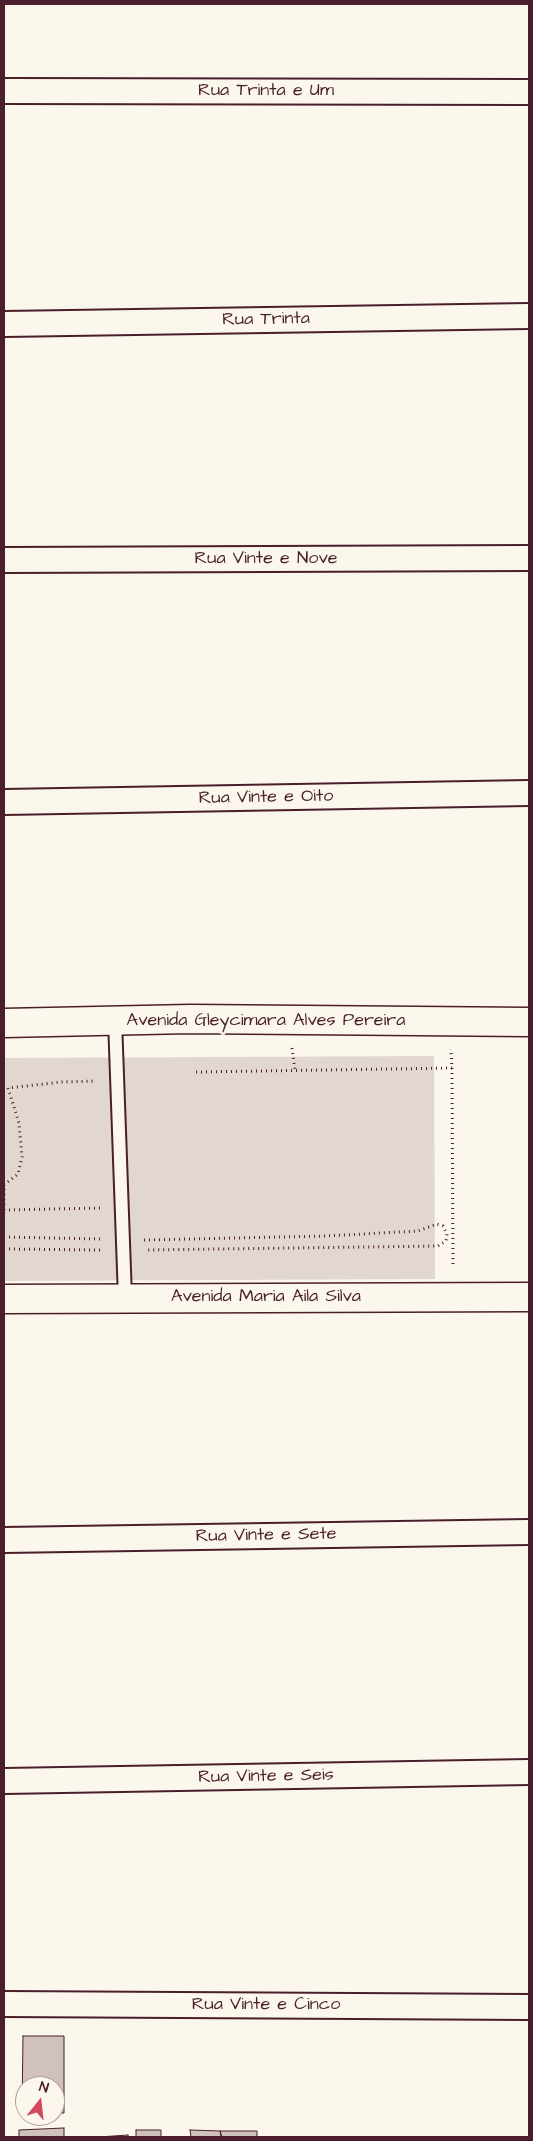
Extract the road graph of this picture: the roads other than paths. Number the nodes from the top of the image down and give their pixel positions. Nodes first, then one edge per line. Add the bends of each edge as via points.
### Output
1 (4, 91) edge
2 (529, 92) edge
3 (529, 316) edge
4 (4, 324) edge
5 (529, 558) edge
6 (4, 560) edge
7 (529, 794) edge
8 (4, 802) edge
9 (115, 1020) junction
10 (529, 1022) edge
11 (4, 1023) edge
12 (529, 1297) edge
13 (125, 1298) junction
14 (4, 1299) edge
15 (529, 1532) edge
16 (4, 1540) edge
17 (529, 1772) edge
18 (4, 1781) edge
19 (4, 2004) edge
20 (529, 2007) edge

1 - 2 street, Rua Trinta e Um
3 - 4 street, Rua Trinta
5 - 6 street, Rua Vinte e Nove
7 - 8 street, Rua Vinte e Oito
9 - 10 street, Avenida Gleycimara Alves Pereira
9 - 11 street, Avenida Gleycimara Alves Pereira
9 - 13 lane
12 - 13 street, Avenida Maria Aila Silva
13 - 14 street, Avenida Maria Aila Silva
15 - 16 street, Rua Vinte e Sete
17 - 18 street, Rua Vinte e Seis
19 - 20 street, Rua Vinte e Cinco

